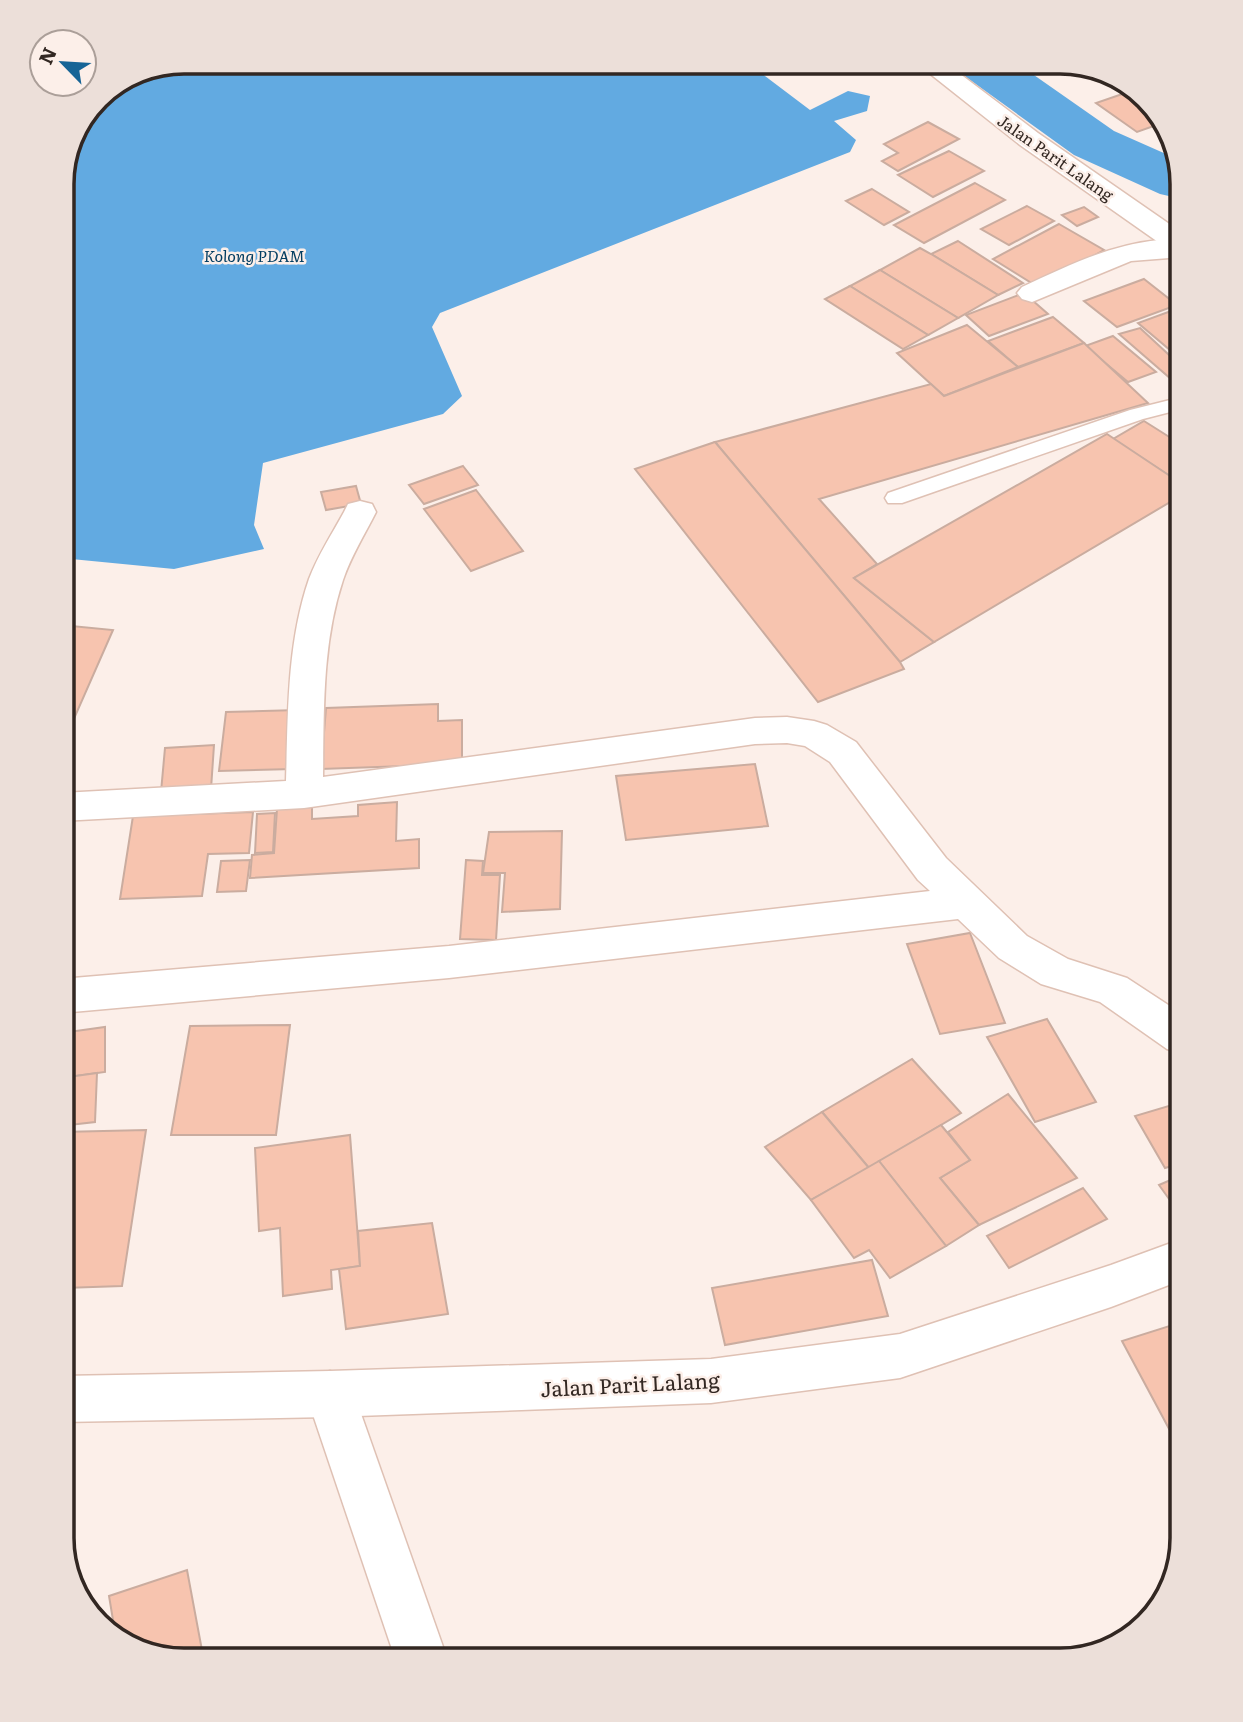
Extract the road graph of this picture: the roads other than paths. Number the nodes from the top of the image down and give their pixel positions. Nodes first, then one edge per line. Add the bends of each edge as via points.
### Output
1 (943, 74) edge
2 (1170, 239) edge
3 (1170, 245) edge
4 (1032, 293) dead end
5 (1170, 406) edge
6 (895, 498) dead end
7 (360, 512) dead end
8 (304, 794) junction
9 (74, 806) edge
10 (967, 902) junction
11 (74, 995) edge
12 (1170, 1028) edge
13 (1170, 1264) edge
14 (330, 1394) junction
15 (74, 1399) edge
16 (418, 1648) edge

1 - 2 street, Jalan Parit Lalang
3 - 4 street via 1137,249
5 - 6 lane
7 - 8 street via 327,577 316,614
8 - 9 street
8 - 10 street via 755,731 814,734 843,752 932,869
10 - 11 street via 449,962
10 - 12 street via 1032,961 1113,990
13 - 14 street, Jalan Parit Lalang via 900,1356 711,1381
14 - 15 street, Jalan Parit Lalang
14 - 16 street

